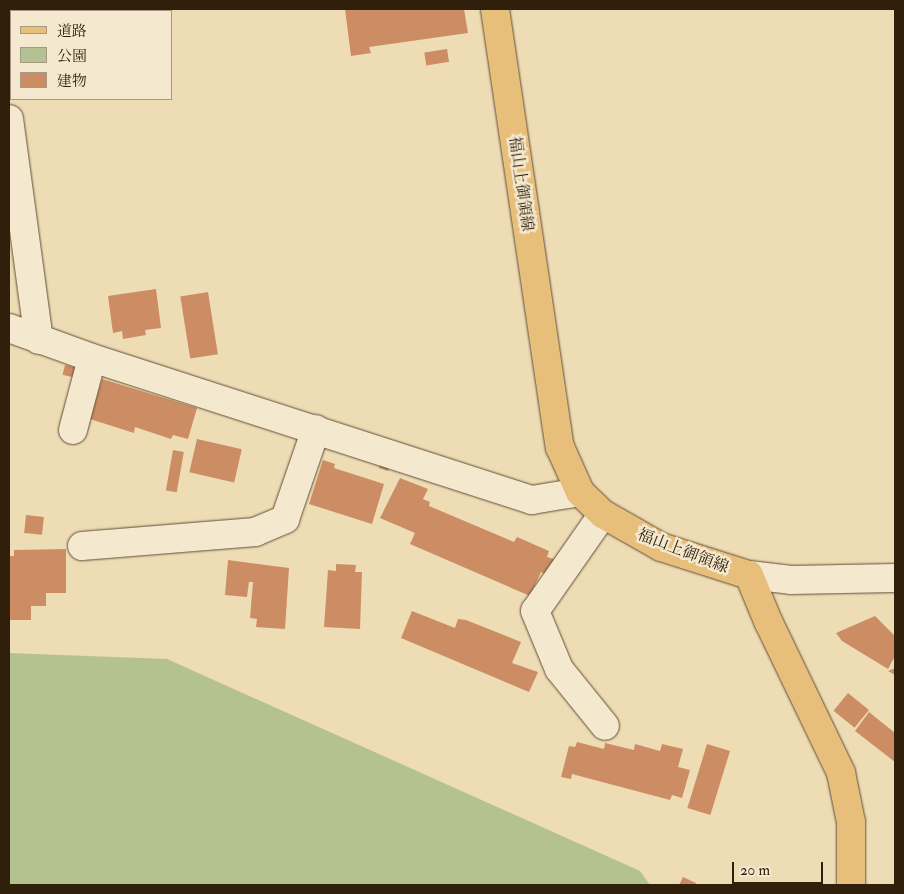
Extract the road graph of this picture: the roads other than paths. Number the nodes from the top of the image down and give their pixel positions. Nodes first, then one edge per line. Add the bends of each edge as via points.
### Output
1 (496, 9) edge
2 (9, 119) edge
3 (9, 328) edge
4 (39, 340) junction
5 (92, 358) junction
6 (316, 429) junction
7 (73, 430) dead end
8 (580, 492) junction
9 (603, 514) junction
10 (82, 546) dead end
11 (749, 575) junction
12 (895, 578) edge
13 (605, 726) dead end
14 (851, 885) edge

1 - 8 main road, 福山上御領線 via 552,401 560,447
2 - 4 street
3 - 4 street
4 - 5 street
5 - 6 street
5 - 7 street
6 - 8 street via 532,500
6 - 10 street via 286,519 255,532
8 - 9 main road, 福山上御領線
9 - 11 main road, 福山上御領線 via 661,547
9 - 13 street via 535,610 559,669
11 - 12 street via 791,580
11 - 14 main road, 福山上御領線 via 841,773 851,822

